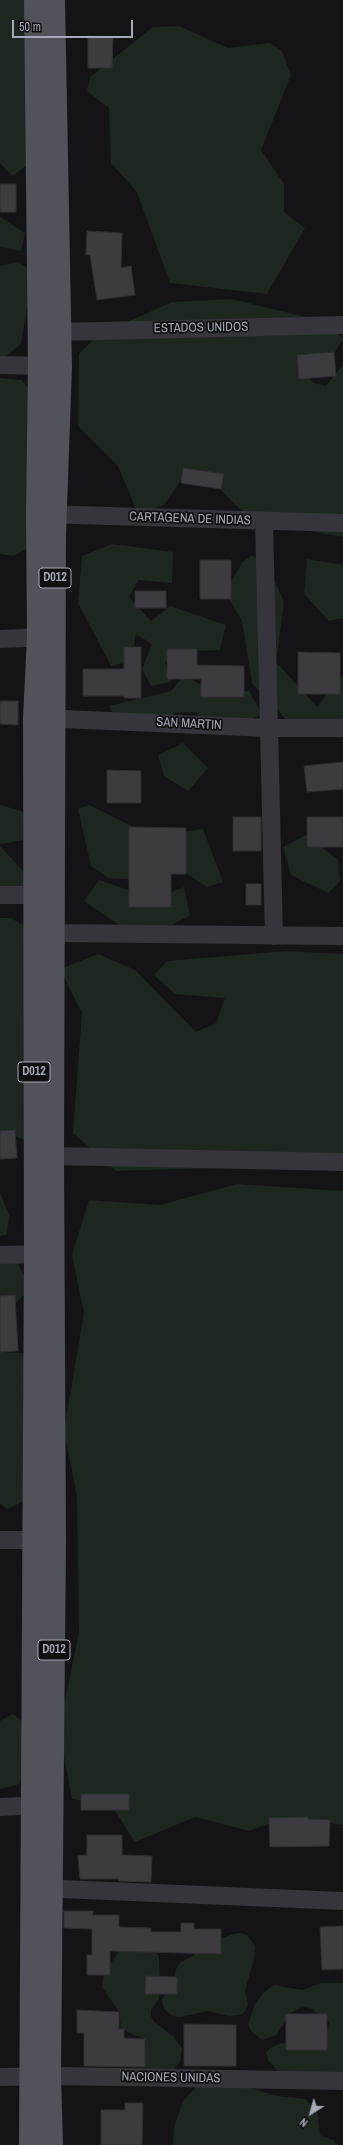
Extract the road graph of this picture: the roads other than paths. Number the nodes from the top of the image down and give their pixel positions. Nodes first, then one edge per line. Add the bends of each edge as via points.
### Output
1 (35, 0) edge
2 (54, 0) edge
3 (343, 325) edge
4 (60, 332) junction
5 (0, 365) edge
6 (50, 366) junction
7 (46, 514) junction
8 (264, 521) junction
9 (343, 523) edge
10 (47, 637) junction
11 (0, 639) edge
12 (34, 718) junction
13 (56, 718) junction
14 (268, 728) junction
15 (343, 728) edge
16 (0, 895) edge
17 (34, 896) junction
18 (54, 933) junction
19 (274, 936) junction
20 (343, 936) edge
21 (53, 1156) junction
22 (343, 1162) edge
23 (44, 1254) junction
24 (0, 1255) edge
25 (0, 1540) edge
26 (33, 1540) junction
27 (55, 1540) junction
28 (43, 1805) junction
29 (0, 1807) edge
30 (31, 1888) junction
31 (53, 1889) junction
32 (343, 1901) edge
33 (41, 2076) junction
34 (0, 2077) edge
35 (343, 2081) edge
36 (30, 2145) edge
37 (52, 2145) edge

1 - 6 main road, D012
2 - 4 main road, D012
3 - 4 street, ESTADOS UNIDOS
4 - 6 main road, D012
5 - 6 street
6 - 7 main road, D012
7 - 8 street, CARTAGENA DE INDIAS
7 - 10 main road, D012
8 - 9 street, CARTAGENA DE INDIAS
8 - 14 street
10 - 11 street
10 - 12 main road, D012
10 - 13 main road, D012
12 - 13 street, SAN MARTIN
12 - 17 main road, D012
13 - 14 street, SAN MARTIN
13 - 18 main road, D012
14 - 15 street, SAN MARTIN
14 - 19 street
16 - 17 street
17 - 23 main road, D012
18 - 19 street
18 - 21 main road, D012
19 - 20 street
21 - 22 street
21 - 23 main road, D012
23 - 24 street
23 - 26 main road, D012
23 - 27 main road, D012
25 - 26 street
26 - 27 street
26 - 28 main road, D012
27 - 28 main road, D012
28 - 29 street
28 - 30 main road, D012
28 - 31 main road, D012
30 - 31 street
30 - 33 main road, D012
31 - 32 street
31 - 33 main road, D012
33 - 34 street, NACIONES UNIDAS
33 - 35 street, NACIONES UNIDAS
33 - 36 main road, D012
33 - 37 main road, D012

